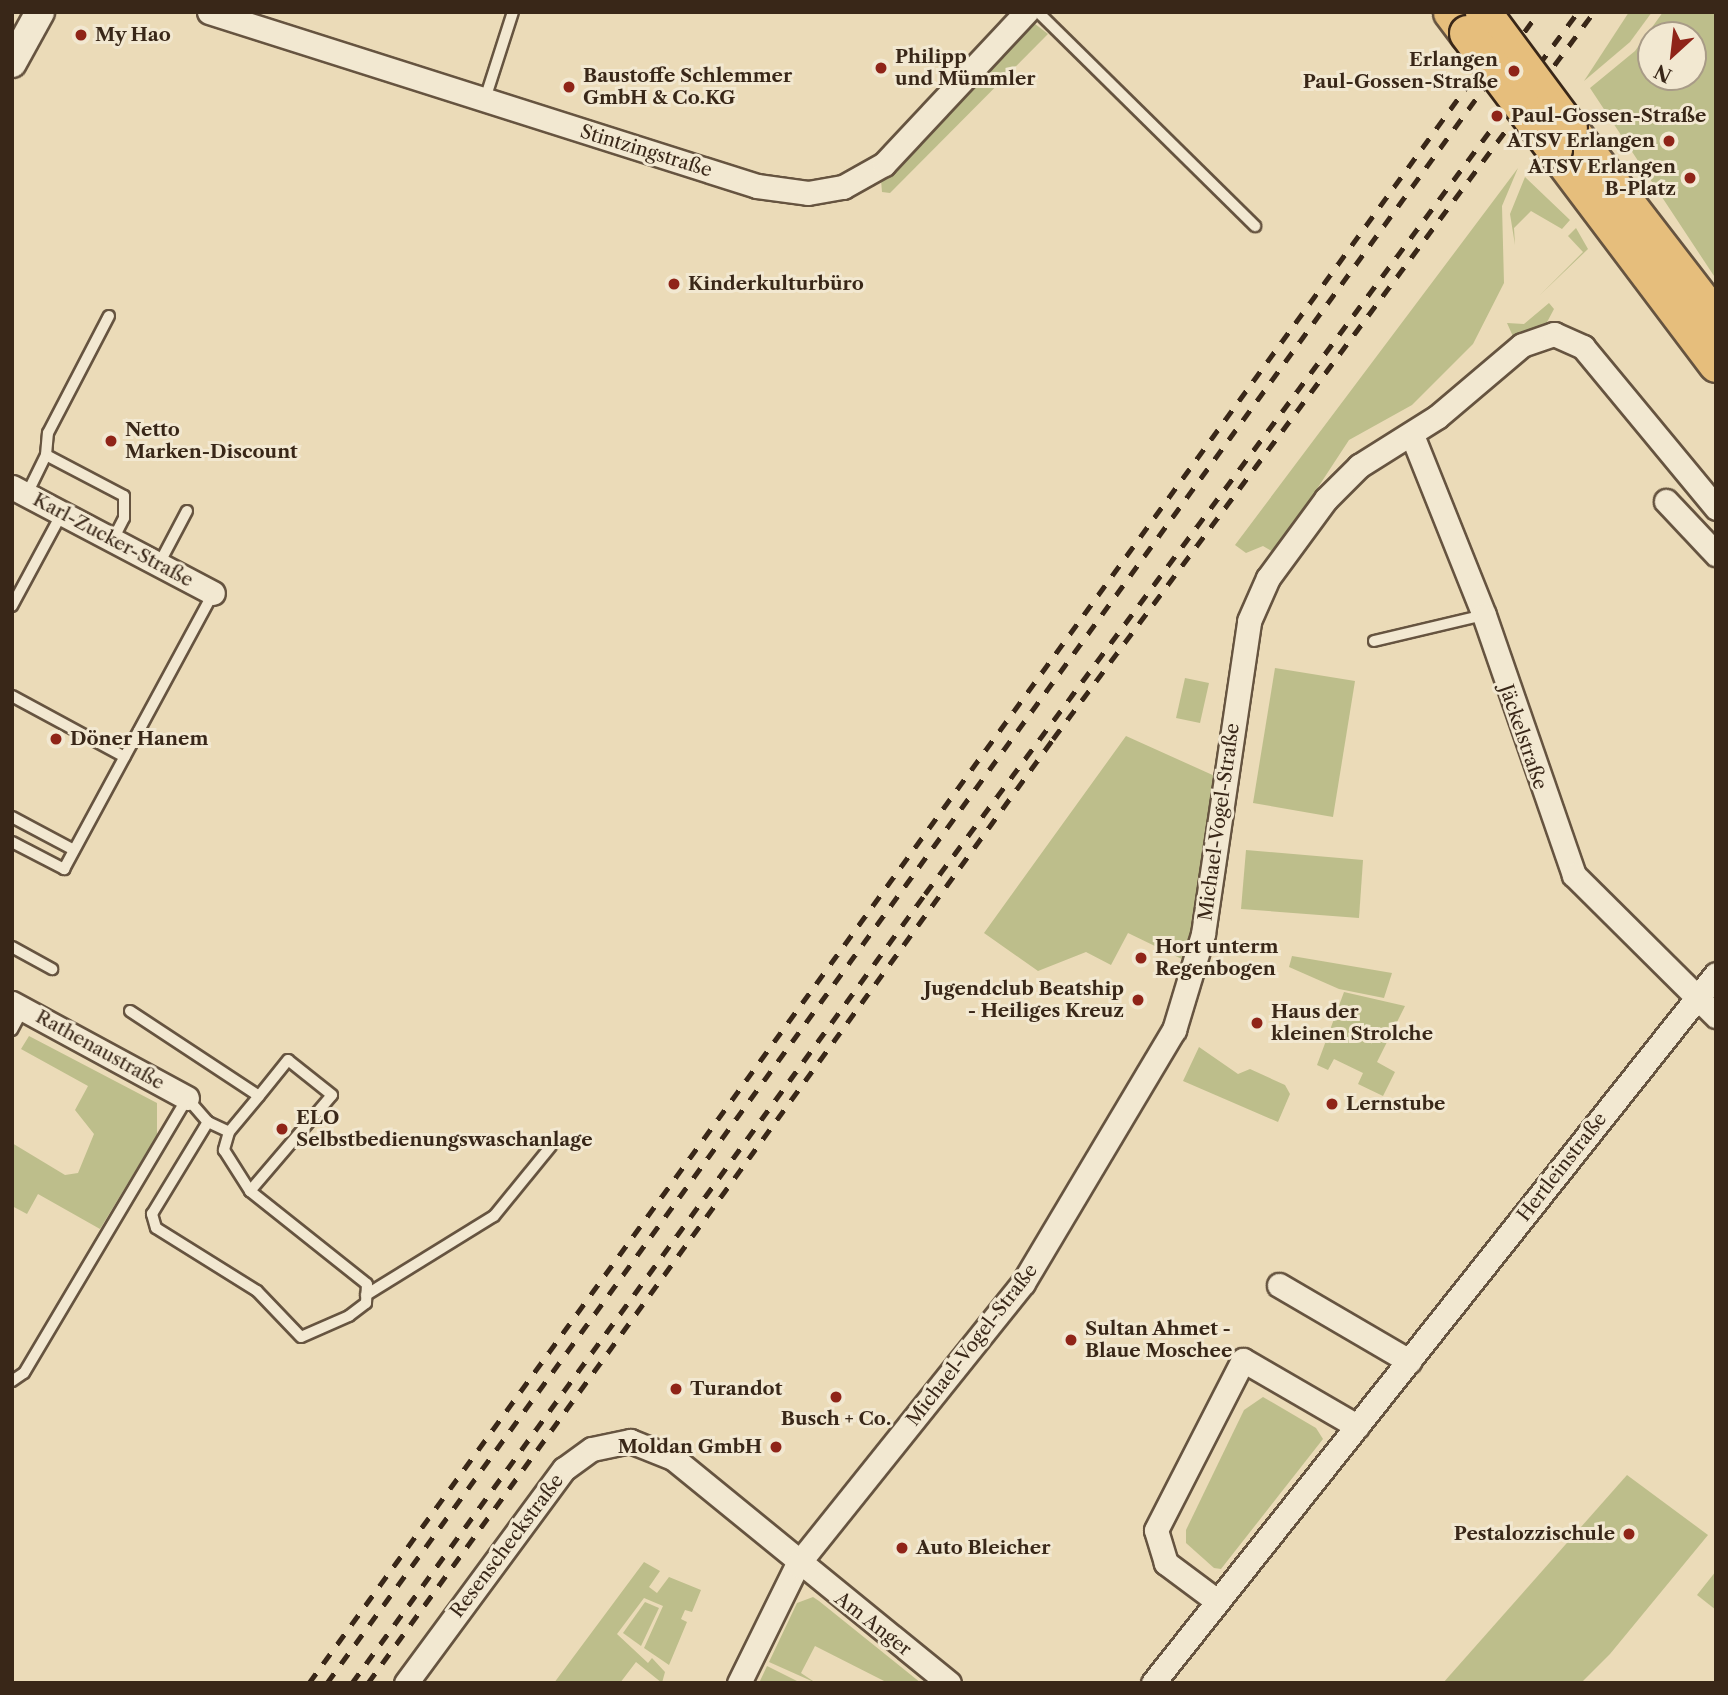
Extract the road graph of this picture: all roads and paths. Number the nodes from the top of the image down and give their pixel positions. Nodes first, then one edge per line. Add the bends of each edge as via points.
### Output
1 (40, 12) edge
2 (209, 12) edge
3 (513, 12) edge
4 (1026, 12) edge
5 (1038, 12) edge
6 (1467, 19) edge
7 (12, 63) edge
8 (485, 99) junction
9 (1561, 138) junction
10 (1255, 226) dead end
11 (109, 316) dead end
12 (1716, 318) edge
13 (1716, 364) edge
14 (1412, 435) junction
15 (46, 454) junction
16 (19, 490) edge
17 (1666, 501) dead end
18 (1716, 508) edge
19 (187, 511) dead end
20 (62, 513) junction
21 (113, 540) junction
22 (1716, 554) edge
23 (159, 564) junction
24 (15, 593) edge
25 (213, 593) joint
26 (12, 606) edge
27 (1484, 615) junction
28 (1374, 641) dead end
29 (12, 696) edge
30 (125, 757) junction
31 (12, 817) edge
32 (12, 842) edge
33 (74, 850) junction
34 (13, 950) edge
35 (52, 969) dead end
36 (1716, 974) edge
37 (1697, 999) junction
38 (18, 1006) edge
39 (130, 1011) dead end
40 (1716, 1016) edge
41 (12, 1030) edge
42 (259, 1096) junction
43 (187, 1098) junction
44 (208, 1122) junction
45 (229, 1132) junction
46 (551, 1146) dead end
47 (250, 1191) junction
48 (1279, 1285) dead end
49 (366, 1295) junction
50 (1409, 1361) junction
51 (12, 1367) edge
52 (24, 1373) junction
53 (12, 1381) edge
54 (1357, 1426) junction
55 (797, 1565) junction
56 (1217, 1601) junction
57 (406, 1683) edge
58 (739, 1683) edge
59 (949, 1683) edge
60 (1153, 1683) edge

1 - 7 street
2 - 8 street, Stintzingstraße
3 - 8 lane
4 - 8 street, Stintzingstraße via 884,164 843,187 808,193 757,186
5 - 10 lane
6 - 9 main road, bridge
9 - 12 main road
9 - 13 main road
11 - 15 lane via 48,433
14 - 18 street, Michael-Vogel-Straße via 1530,339 1561,335 1583,347
14 - 27 street, Jäckelstraße
14 - 55 street, Michael-Vogel-Straße via 1373,456 1326,499 1254,604 1203,934 1183,1008 1149,1079 1023,1283
15 - 16 lane
15 - 21 lane via 124,496 124,518
16 - 20 street, Karl-Zucker-Straße
17 - 22 street
19 - 23 lane
20 - 21 street, Karl-Zucker-Straße
20 - 24 lane
21 - 23 street, Karl-Zucker-Straße
23 - 25 street, Karl-Zucker-Straße
24 - 26 lane
25 - 30 lane
27 - 28 lane
27 - 37 street, Jäckelstraße via 1574,875
29 - 30 lane
30 - 33 lane
31 - 33 lane
32 - 33 lane via 64,869
34 - 35 lane
36 - 37 street, Hertleinstraße
37 - 40 street, Jäckelstraße
37 - 50 street, Hertleinstraße
38 - 41 lane
38 - 43 street, Rathenaustraße
39 - 42 lane
42 - 45 lane
42 - 47 lane via 288,1060 332,1095
43 - 44 lane
43 - 52 lane
44 - 45 lane
44 - 49 lane via 152,1214 156,1228 257,1291 301,1336 349,1317
45 - 47 lane via 224,1150
46 - 49 lane via 494,1216
47 - 49 lane via 367,1284
48 - 50 street
50 - 54 street, Hertleinstraße
51 - 52 lane
52 - 53 lane
54 - 56 street, Hertleinstraße
54 - 56 street via 1243,1360 1156,1530 1166,1563
55 - 57 street, Resenscheckstraße via 659,1448 609,1443 564,1469
55 - 58 street, Michael-Vogel-Straße
55 - 59 street, Am Anger
56 - 60 street, Hertleinstraße

